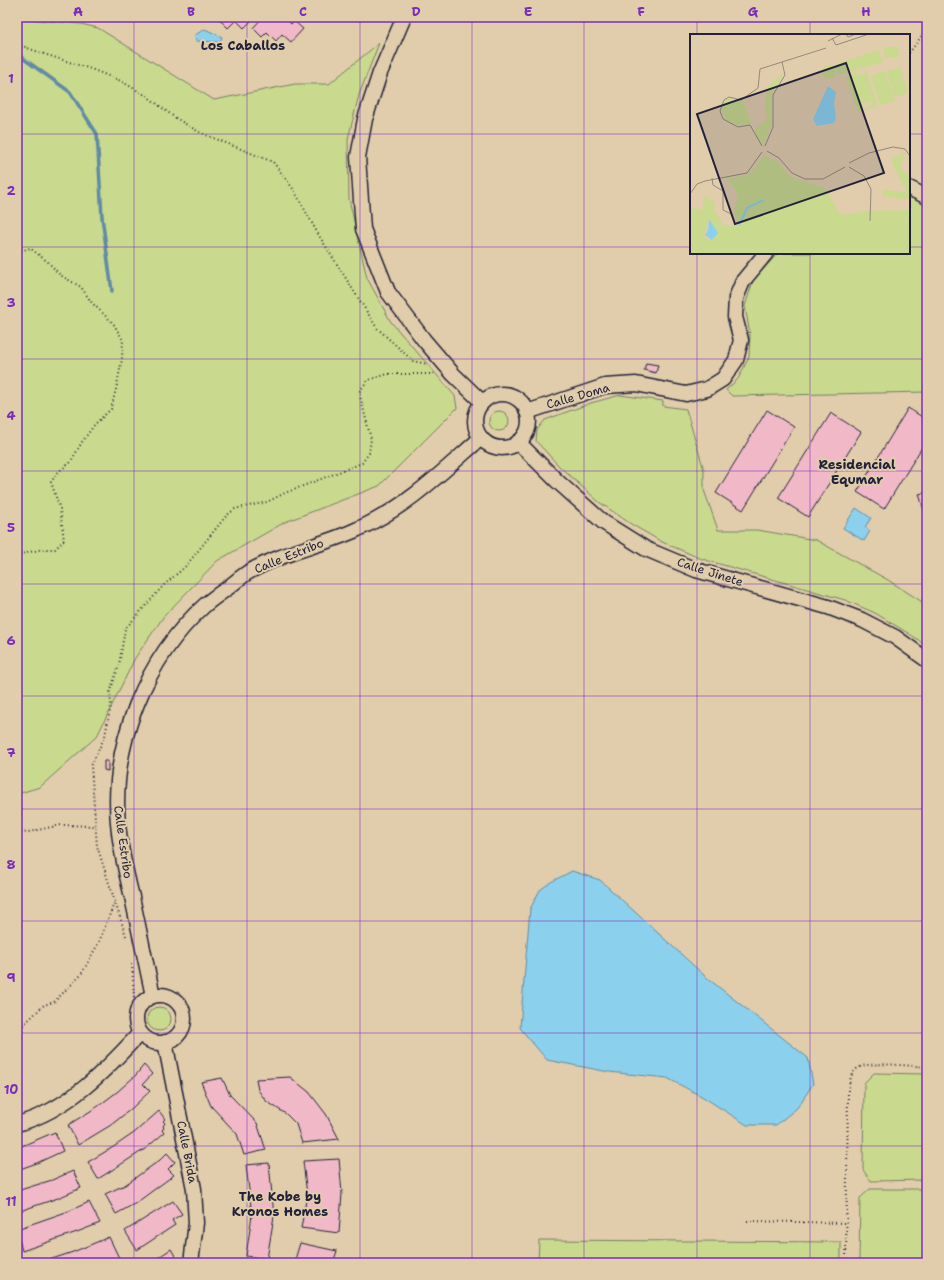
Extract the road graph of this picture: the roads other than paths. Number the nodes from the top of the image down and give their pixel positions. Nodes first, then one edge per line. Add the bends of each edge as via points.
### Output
1 (404, 17) edge
2 (910, 188) edge
3 (927, 197) edge
4 (765, 254) edge
5 (482, 402) junction
6 (527, 412) junction
7 (481, 438) junction
8 (518, 442) junction
9 (927, 660) edge
10 (150, 997) junction
11 (140, 1033) junction
12 (165, 1042) junction
13 (17, 1124) edge
14 (191, 1263) edge

1 - 5 street via 380,73 365,119 358,157 363,229 388,292 424,340
2 - 3 street
4 - 6 street, Calle Doma via 743,281 736,298 735,317 741,340 736,360 723,379 707,389 686,394 636,384 605,386
5 - 6 street via 494,395 507,394 523,404
5 - 7 street via 475,416 477,432
6 - 8 street via 527,428
7 - 8 street via 488,444 499,447 511,446
7 - 10 street, Calle Estribo via 426,487 390,513 358,530 278,558 247,573 206,604 181,630 161,658 142,691 130,724 121,759 117,794 118,824
8 - 9 street, Calle Jinete via 603,522 646,549 696,570 828,607 862,620 895,637
10 - 11 street via 137,1011 137,1026
10 - 12 street via 168,996 175,1000 183,1013 182,1028 172,1039
11 - 12 street via 151,1042
11 - 13 street via 84,1089 50,1111
12 - 14 street, Calle Brida via 194,1189 196,1223

